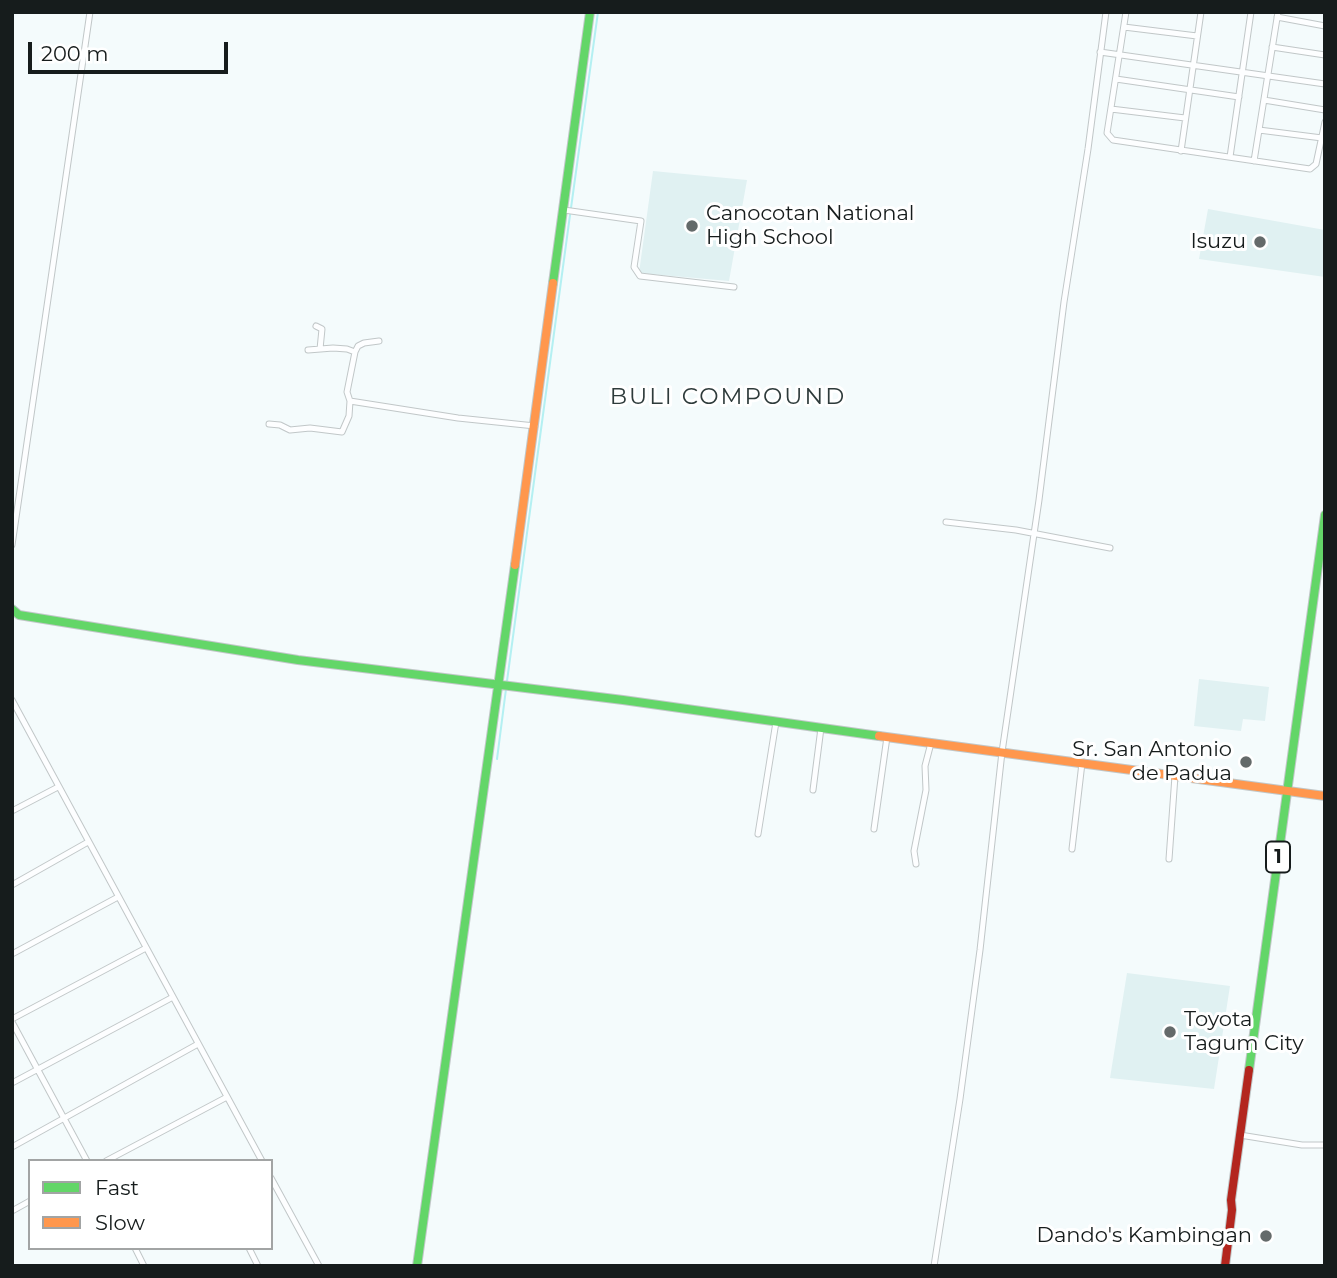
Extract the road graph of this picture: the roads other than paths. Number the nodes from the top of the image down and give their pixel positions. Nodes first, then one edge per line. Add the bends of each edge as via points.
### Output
1 (90, 12) edge
2 (590, 12) edge
3 (1106, 12) edge
4 (1126, 12) edge
5 (1201, 12) edge
6 (1251, 12) edge
7 (1278, 15) edge
8 (1325, 26) edge
9 (1124, 27) junction
10 (1197, 36) junction
11 (1272, 47) junction
12 (1100, 52) junction
13 (1120, 55) junction
14 (1325, 55) edge
15 (1193, 65) junction
16 (1242, 72) junction
17 (1268, 76) junction
18 (1116, 79) junction
19 (1325, 84) edge
20 (1189, 90) junction
21 (1239, 97) junction
22 (1264, 100) junction
23 (1111, 109) junction
24 (1325, 110) edge
25 (1185, 118) junction
26 (1325, 122) edge
27 (1259, 130) junction
28 (1322, 138) junction
29 (1181, 151) junction
30 (1230, 157) junction
31 (1255, 161) junction
32 (564, 210) junction
33 (734, 288) dead end
34 (316, 326) dead end
35 (379, 341) dead end
36 (320, 349) junction
37 (308, 350) dead end
38 (355, 352) junction
39 (349, 401) junction
40 (269, 424) dead end
41 (535, 426) junction
42 (1325, 515) edge
43 (946, 522) dead end
44 (1034, 535) junction
45 (12, 545) edge
46 (1110, 548) dead end
47 (12, 609) edge
48 (499, 684) junction
49 (12, 700) edge
50 (776, 722) junction
51 (821, 728) junction
52 (887, 737) junction
53 (931, 743) junction
54 (1002, 752) junction
55 (1082, 763) junction
56 (1175, 776) junction
57 (58, 787) junction
58 (813, 790) dead end
59 (1287, 790) junction
60 (1325, 796) edge
61 (12, 811) edge
62 (874, 829) dead end
63 (758, 834) dead end
64 (88, 842) junction
65 (1072, 849) dead end
66 (1170, 859) dead end
67 (916, 864) dead end
68 (12, 885) edge
69 (118, 897) junction
70 (146, 948) junction
71 (12, 954) edge
72 (173, 998) junction
73 (12, 1020) edge
74 (198, 1044) junction
75 (38, 1069) junction
76 (12, 1083) edge
77 (227, 1097) junction
78 (64, 1119) junction
79 (1240, 1135) junction
80 (1325, 1145) edge
81 (12, 1147) edge
82 (86, 1159) edge
83 (110, 1159) edge
84 (261, 1159) edge
85 (273, 1182) edge
86 (1231, 1200) junction
87 (28, 1202) edge
88 (12, 1211) edge
89 (136, 1250) edge
90 (250, 1250) edge
91 (144, 1266) edge
92 (258, 1266) edge
93 (319, 1266) edge
94 (417, 1266) edge
95 (934, 1266) edge
96 (1219, 1266) edge
97 (1225, 1266) edge

1 - 45 street
2 - 32 main road
3 - 12 street
4 - 9 street
5 - 10 street
6 - 16 street
7 - 8 street
7 - 11 street
9 - 10 street
9 - 13 street
10 - 15 street
11 - 14 street
11 - 17 street
12 - 13 street
12 - 44 street
13 - 15 street
13 - 18 street
15 - 16 street
15 - 20 street
16 - 17 street
16 - 21 street
17 - 19 street
17 - 22 street
18 - 20 street
18 - 23 street
20 - 21 street
20 - 25 street
21 - 30 street
22 - 24 street
22 - 27 street
23 - 25 street
23 - 29 street via 1107,133 1112,140
25 - 29 street
26 - 28 street
27 - 28 street
27 - 31 street
28 - 31 street via 1316,164 1310,169
29 - 30 street
30 - 31 street
32 - 33 street via 641,221 634,267 640,276
32 - 41 main road
34 - 36 street via 322,329
35 - 38 street via 364,343
36 - 37 street
36 - 38 street
38 - 39 street
39 - 40 street via 342,432 290,430
39 - 41 street
41 - 48 main road
42 - 59 main road, 1
43 - 44 street
44 - 46 street
44 - 54 street
47 - 48 main road via 19,615 272,656
48 - 50 main road
48 - 94 main road
49 - 57 street
50 - 51 main road
50 - 63 street
51 - 52 main road
51 - 58 street
52 - 53 main road
52 - 62 street
53 - 54 main road
53 - 67 street via 914,851
54 - 55 main road
54 - 95 street via 980,950
55 - 56 main road
55 - 65 street
56 - 59 main road
56 - 66 street
57 - 61 street
57 - 64 street
59 - 60 main road
59 - 79 main road, 1
64 - 68 street
64 - 69 street
69 - 70 street
69 - 71 street
70 - 72 street
70 - 73 street
72 - 74 street
72 - 75 street
73 - 75 street
74 - 77 street
74 - 78 street
75 - 76 street
75 - 78 street
77 - 83 street
77 - 84 street
78 - 81 street
78 - 82 street
79 - 80 street
79 - 86 main road, 1
85 - 93 street
86 - 96 main road, 1
86 - 97 main road, 1
87 - 88 street
89 - 91 street
90 - 92 street

